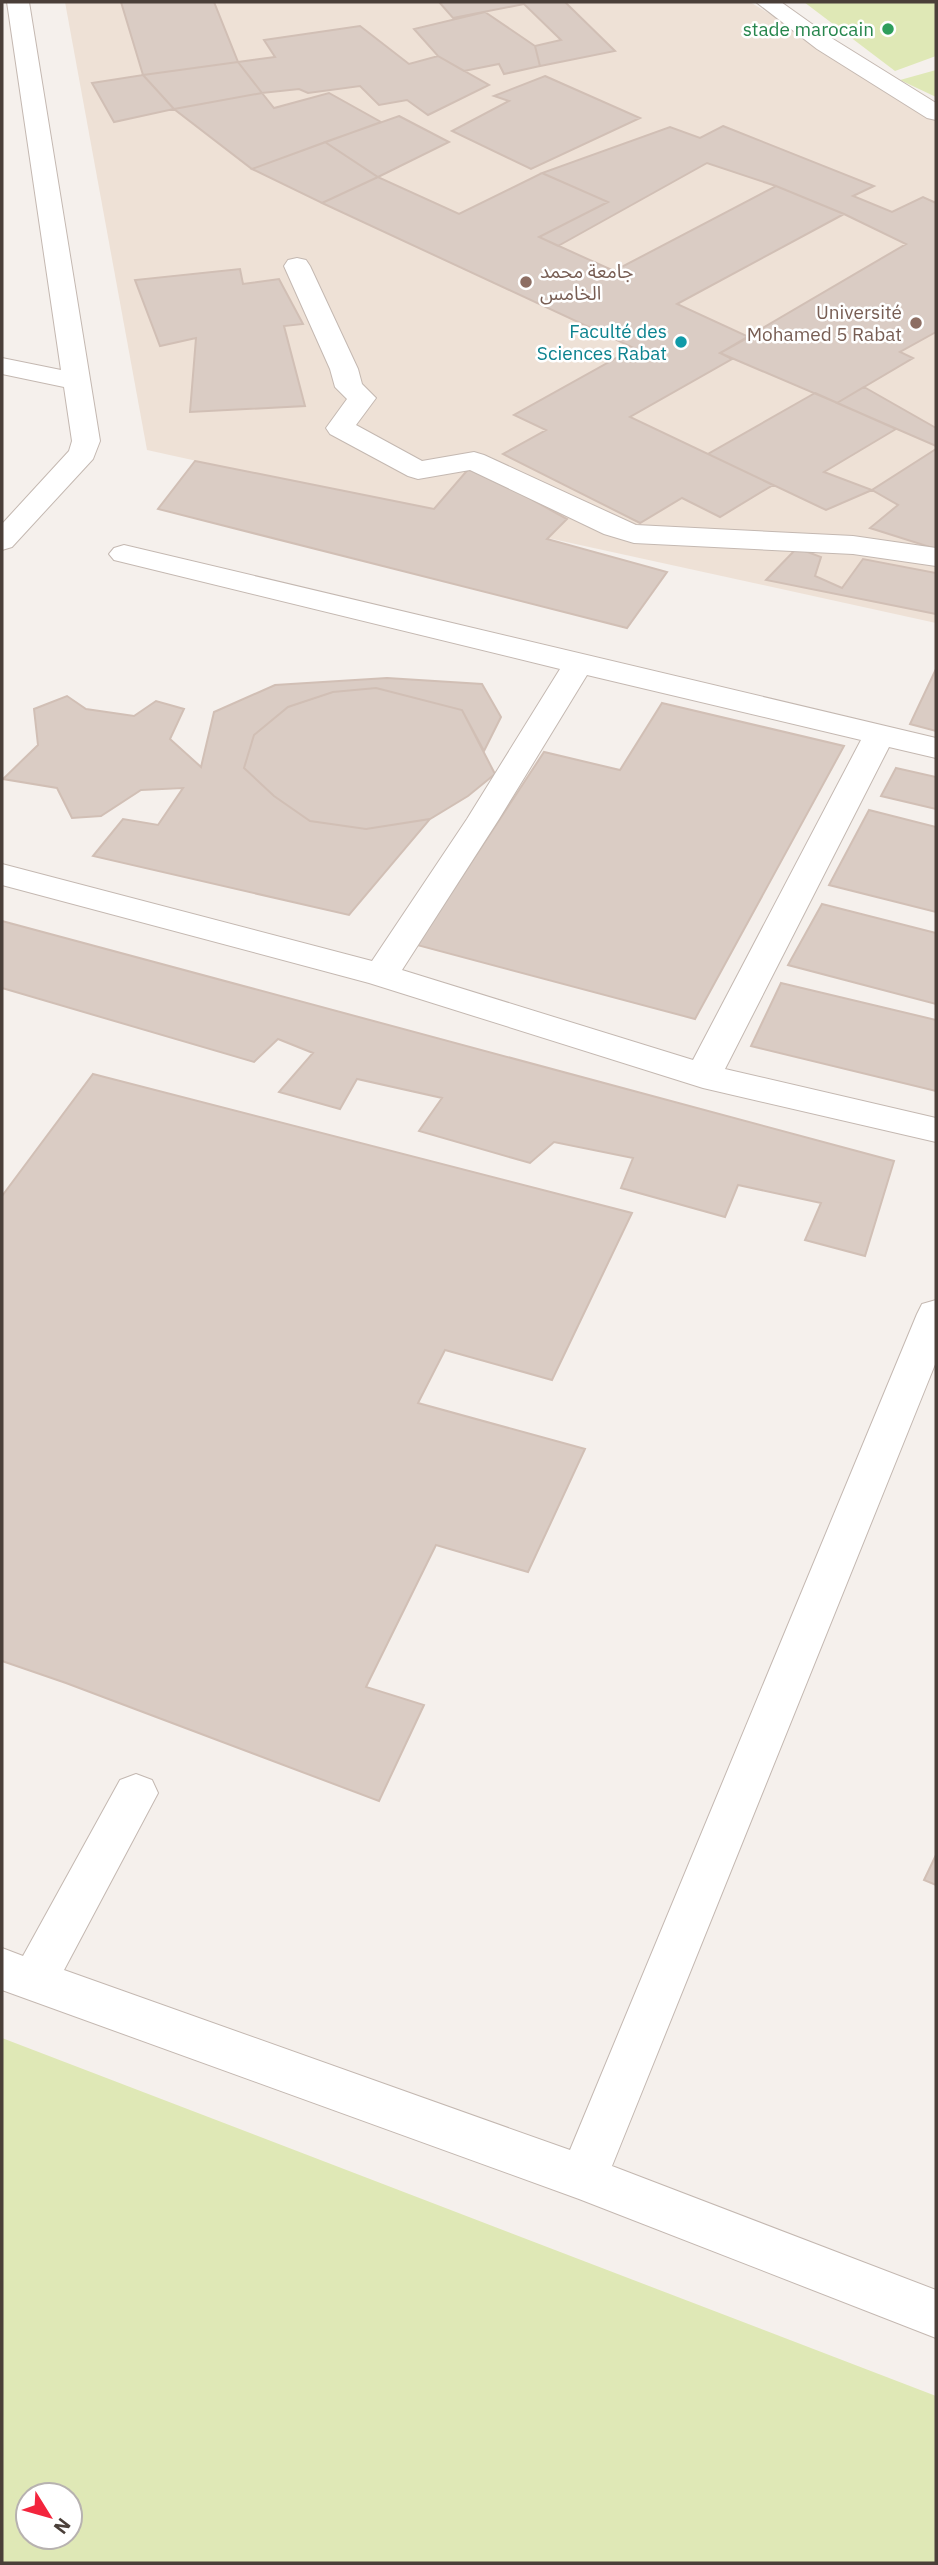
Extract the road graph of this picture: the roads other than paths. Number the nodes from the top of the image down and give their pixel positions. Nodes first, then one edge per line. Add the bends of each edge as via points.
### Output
1 (18, 2) edge
2 (767, 2) edge
3 (936, 113) edge
4 (297, 266) dead end
5 (2, 366) edge
6 (78, 382) junction
7 (2, 541) edge
8 (124, 554) dead end
9 (936, 557) edge
10 (578, 664) junction
11 (879, 735) junction
12 (936, 748) edge
13 (2, 874) edge
14 (381, 975) junction
15 (703, 1076) junction
16 (936, 1130) edge
17 (936, 1314) edge
18 (136, 1793) dead end
19 (18, 1975) edge
20 (583, 2178) junction
21 (936, 2314) edge

1 - 6 street
2 - 3 street
4 - 9 street via 349,387 362,398 340,428 418,470 474,461 614,528 647,536 853,545
5 - 6 street
6 - 7 street via 86,441 83,453
8 - 10 street
10 - 11 street
10 - 14 street
11 - 12 street
11 - 15 street
13 - 14 street
14 - 15 street
15 - 16 street
17 - 20 street
18 - 19 street
19 - 20 street
20 - 21 street

